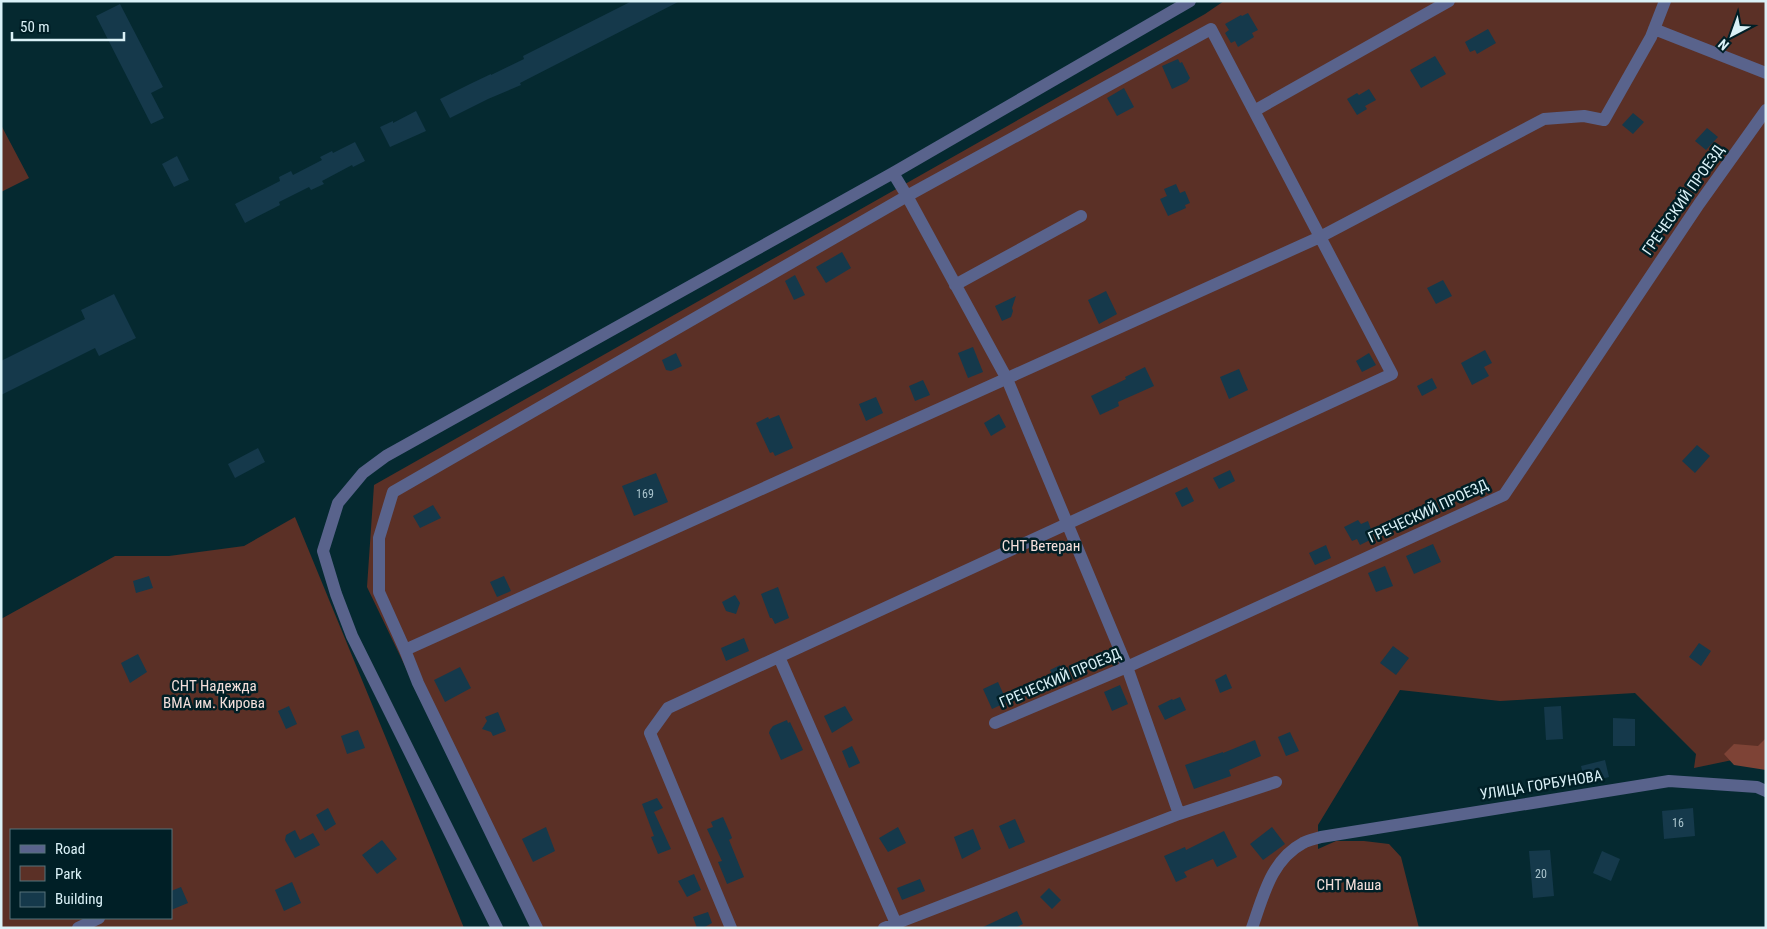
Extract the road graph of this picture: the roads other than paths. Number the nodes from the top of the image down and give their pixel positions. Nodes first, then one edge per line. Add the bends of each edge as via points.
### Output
1 (1190, 1) edge
2 (1450, 1) edge
3 (1665, 1) edge
4 (1654, 29) junction
5 (1766, 73) edge
6 (1766, 110) edge
7 (1254, 111) junction
8 (893, 173) junction
9 (907, 196) junction
10 (1081, 216) dead end
11 (1320, 237) junction
12 (955, 284) junction
13 (1007, 379) junction
14 (1067, 524) junction
15 (405, 650) junction
16 (779, 656) junction
17 (1126, 667) junction
18 (995, 722) dead end
19 (1276, 782) dead end
20 (1766, 791) edge
21 (1179, 814) junction
22 (97, 919) edge
23 (897, 925) edge
24 (78, 928) edge
25 (497, 928) edge
26 (537, 928) edge
27 (731, 928) edge
28 (884, 928) edge
29 (1252, 928) edge

1 - 8 street
2 - 7 street
3 - 4 street
4 - 5 street
4 - 11 street via 1604,120 1584,116 1544,119
6 - 17 street, ГРЕЧЕСКИЙ ПРОЕЗД via 1699,204 1504,495
7 - 9 street via 1211,29
7 - 11 street
8 - 9 street
8 - 25 street via 386,456 363,473 338,503 323,551 336,594 352,636
9 - 12 street
9 - 15 street via 393,492 379,538 379,592
10 - 12 street
11 - 13 street
11 - 14 street via 1392,374
12 - 13 street
13 - 14 street
13 - 15 street
14 - 16 street
14 - 17 street
15 - 26 street
16 - 23 street
16 - 27 street via 668,708 650,734
17 - 18 street, ГРЕЧЕСКИЙ ПРОЕЗД
17 - 21 street
19 - 21 street
20 - 29 street, УЛИЦА ГОРБУНОВА via 1757,787 1669,781 1321,837 1303,843 1287,854 1272,875
21 - 23 street
22 - 24 street
23 - 28 street

